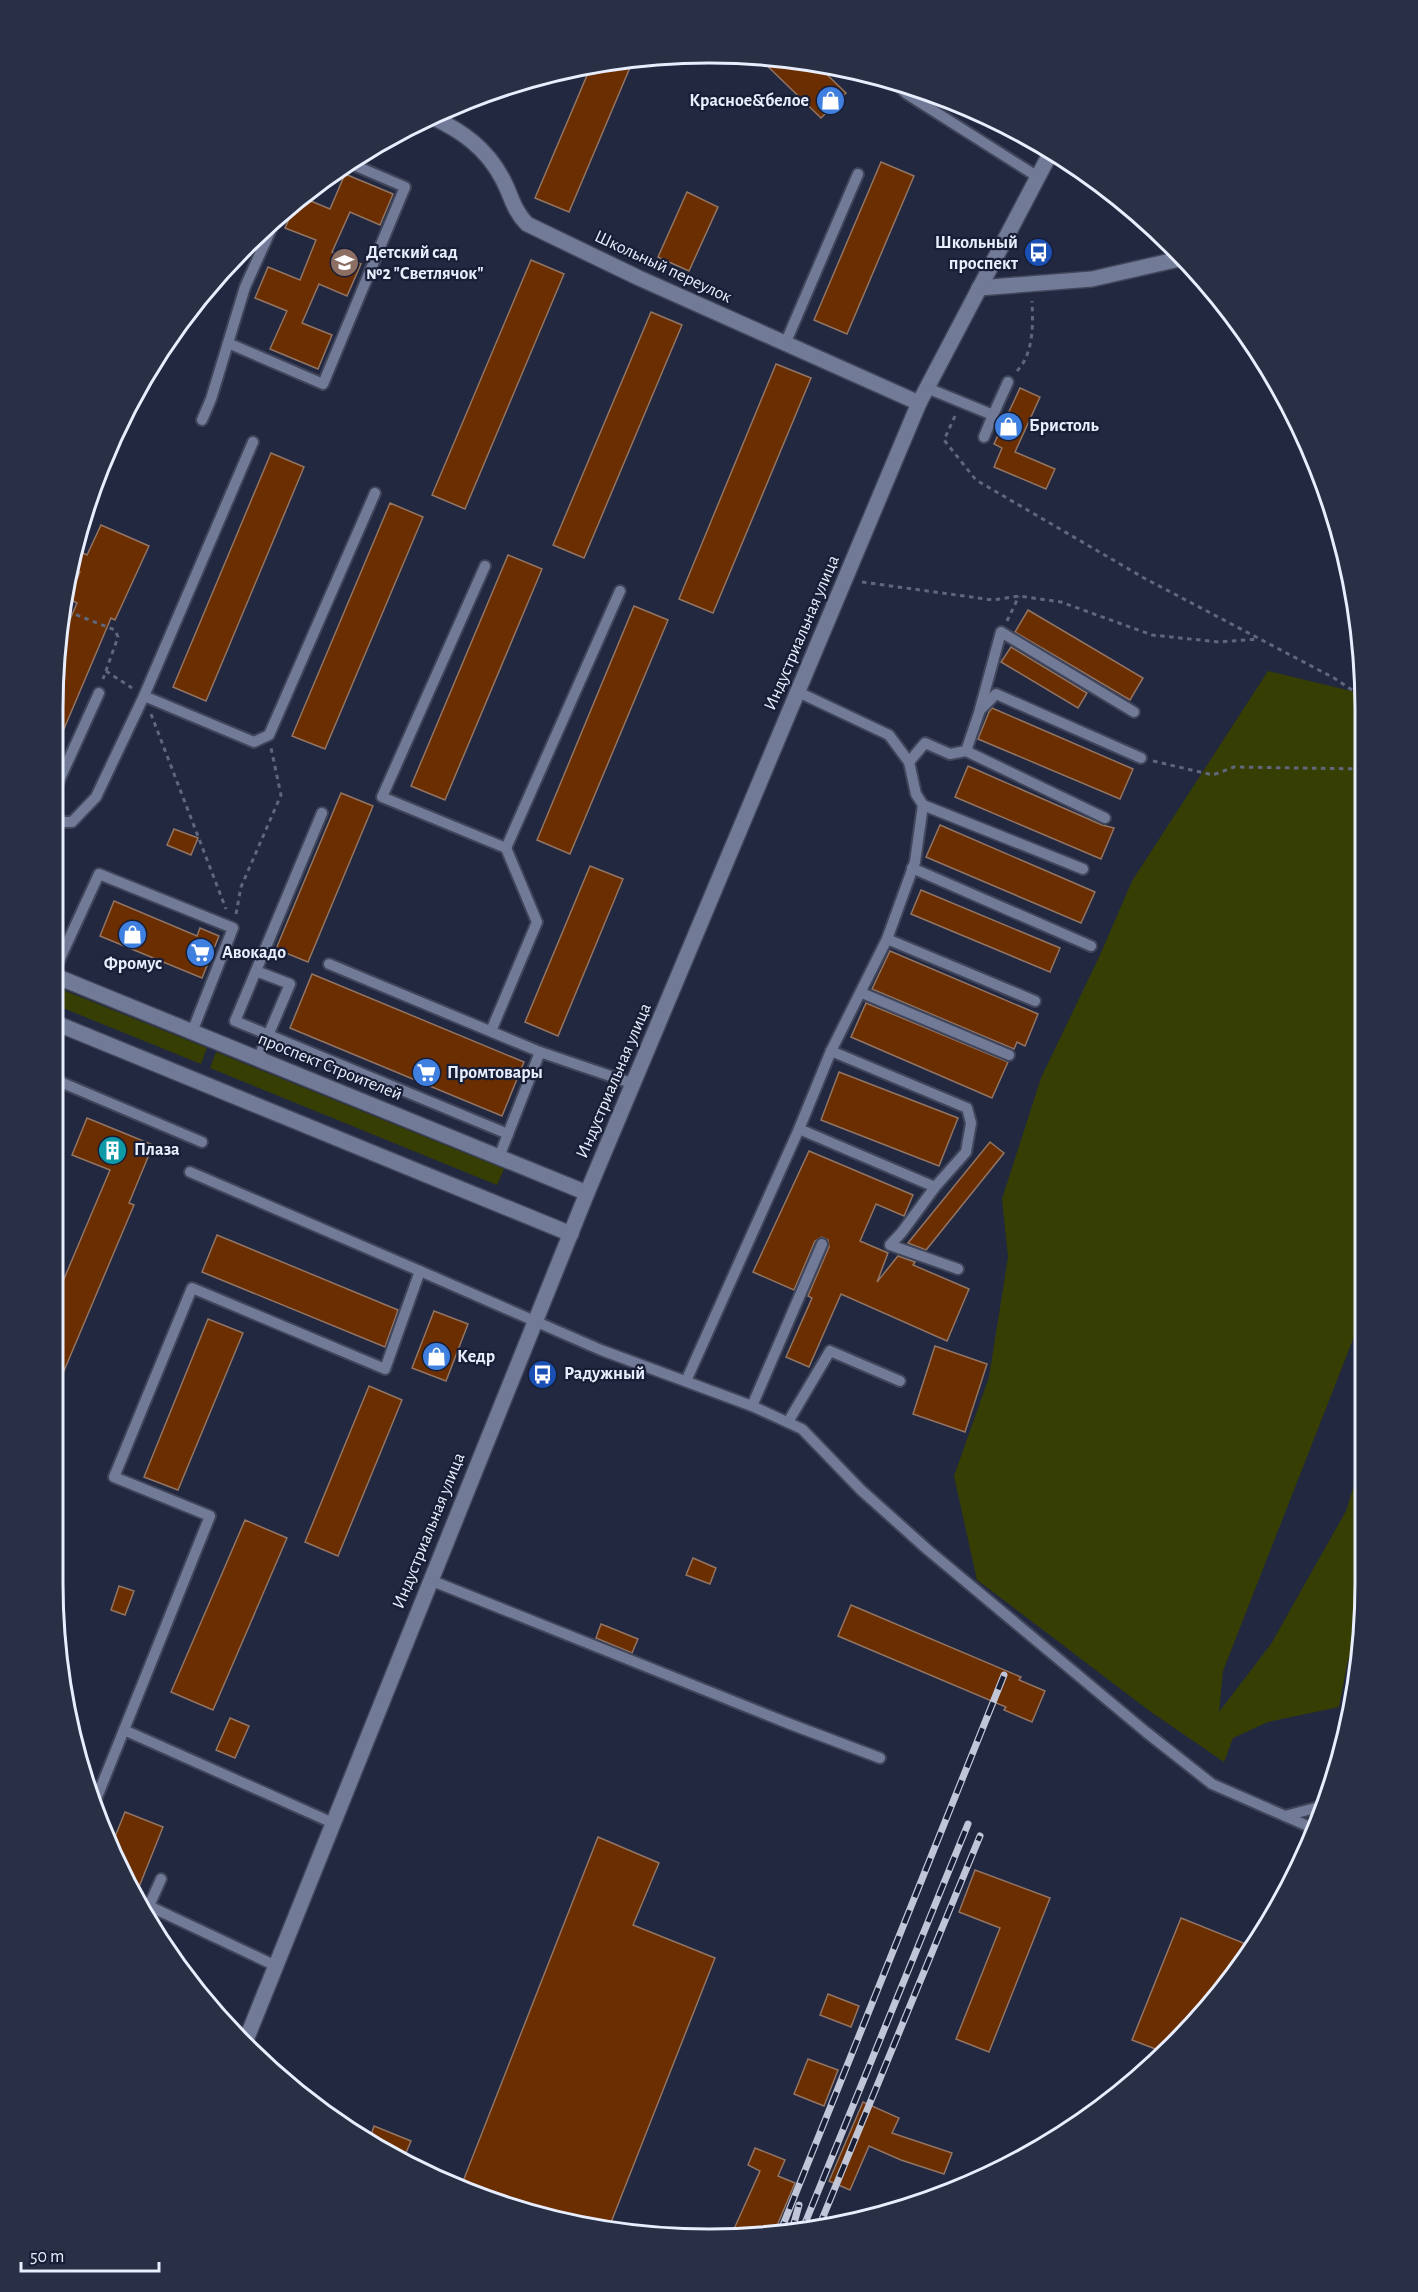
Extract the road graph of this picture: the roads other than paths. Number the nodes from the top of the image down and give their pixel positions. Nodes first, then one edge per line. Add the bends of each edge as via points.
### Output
1 (907, 94) edge
2 (441, 122) edge
3 (1047, 159) edge
4 (358, 167) edge
5 (858, 174) dead end
6 (1038, 177) junction
7 (268, 237) edge
8 (1174, 260) edge
9 (979, 288) junction
10 (228, 343) junction
11 (785, 344) junction
12 (1008, 382) road end
13 (927, 387) junction
14 (919, 403) junction
15 (993, 415) junction
16 (202, 420) dead end
17 (984, 437) dead end
18 (254, 442) dead end
19 (375, 493) dead end
20 (485, 566) dead end
21 (620, 591) dead end
22 (798, 692) junction
23 (99, 693) road end
24 (144, 696) junction
25 (980, 710) junction
26 (1134, 712) dead end
27 (966, 751) junction
28 (1142, 758) road end
29 (909, 762) junction
30 (63, 772) edge
31 (923, 805) junction
32 (322, 813) dead end
33 (1105, 818) dead end
34 (63, 822) edge
35 (506, 848) junction
36 (912, 868) junction
37 (1083, 869) dead end
38 (887, 939) junction
39 (1091, 946) dead end
40 (63, 952) edge
41 (329, 964) dead end
42 (256, 971) junction
43 (63, 979) edge
44 (862, 993) junction
45 (1035, 1001) dead end
46 (63, 1026) edge
47 (491, 1031) junction
48 (192, 1032) junction
49 (269, 1035) junction
50 (540, 1052) junction
51 (831, 1052) junction
52 (1009, 1055) dead end
53 (258, 1059) junction
54 (63, 1083) edge
55 (634, 1084) junction
56 (799, 1129) junction
57 (508, 1134) junction
58 (202, 1143) dead end
59 (499, 1157) junction
60 (190, 1172) dead end
61 (936, 1187) junction
62 (587, 1193) junction
63 (571, 1234) junction
64 (822, 1244) dead end
65 (958, 1269) dead end
66 (420, 1271) junction
67 (535, 1322) junction
68 (900, 1380) dead end
69 (686, 1381) junction
70 (752, 1406) junction
71 (788, 1422) junction
72 (430, 1580) junction
73 (124, 1730) junction
74 (880, 1758) dead end
75 (98, 1795) edge
76 (1314, 1808) edge
77 (1284, 1816) junction
78 (333, 1823) junction
79 (1308, 1826) edge
80 (161, 1879) dead end
81 (149, 1905) edge
82 (150, 1907) edge
83 (276, 1966) junction
84 (248, 2036) edge

1 - 6 lane
2 - 11 street, Школьный переулок via 465,135 489,157 514,208 527,224
3 - 6 street, Индустриальная улица
4 - 10 lane via 405,187 323,384
5 - 11 lane
6 - 9 street, Индустриальная улица
7 - 10 lane via 245,288
8 - 9 street via 1092,279
9 - 13 street, Индустриальная улица
10 - 16 lane
11 - 14 street, Школьный переулок
12 - 15 lane
13 - 14 street, Индустриальная улица
13 - 15 lane
14 - 22 street, Индустриальная улица
15 - 17 lane
18 - 24 lane
19 - 24 lane via 268,735 254,742
20 - 35 lane via 382,797
21 - 35 lane
22 - 29 lane via 889,735
22 - 55 street, Индустриальная улица
23 - 30 lane
24 - 34 lane via 96,796 72,822
25 - 26 lane via 1001,632
25 - 27 lane
25 - 28 lane via 996,694
27 - 29 lane via 950,754 925,743
27 - 33 lane
29 - 31 lane via 916,794
31 - 36 lane
31 - 37 lane
32 - 42 lane
35 - 47 lane via 537,922
36 - 38 lane
36 - 39 lane
38 - 44 lane
38 - 45 lane
40 - 48 lane via 99,874 233,928
41 - 47 lane
42 - 49 lane via 290,984
42 - 49 lane via 233,1026
43 - 48 street, проспект Строителей
44 - 51 lane
44 - 52 lane
46 - 63 street
47 - 50 lane
48 - 53 street, проспект Строителей
49 - 53 lane
49 - 57 lane
50 - 55 lane
50 - 57 lane
51 - 56 lane
51 - 61 lane via 966,1108 972,1124 966,1152
53 - 59 street, проспект Строителей
54 - 58 lane
55 - 62 street, Индустриальная улица
56 - 61 lane
56 - 69 lane
57 - 59 lane
59 - 62 street, проспект Строителей
60 - 66 lane
61 - 65 lane via 890,1245
62 - 63 street, Индустриальная улица
63 - 67 street, Индустриальная улица
64 - 70 lane
66 - 67 lane
66 - 73 lane via 385,1369 192,1288 114,1477 210,1515
67 - 69 lane
67 - 72 street, Индустриальная улица
68 - 71 lane via 830,1351
69 - 70 lane
70 - 71 lane
71 - 77 lane via 802,1429 861,1490 928,1550 1146,1732 1212,1784
72 - 74 lane
72 - 78 street, Индустриальная улица
73 - 75 lane
73 - 78 lane
76 - 77 lane
77 - 79 lane
78 - 83 street, Индустриальная улица
80 - 81 lane
82 - 83 lane
83 - 84 street, Индустриальная улица

